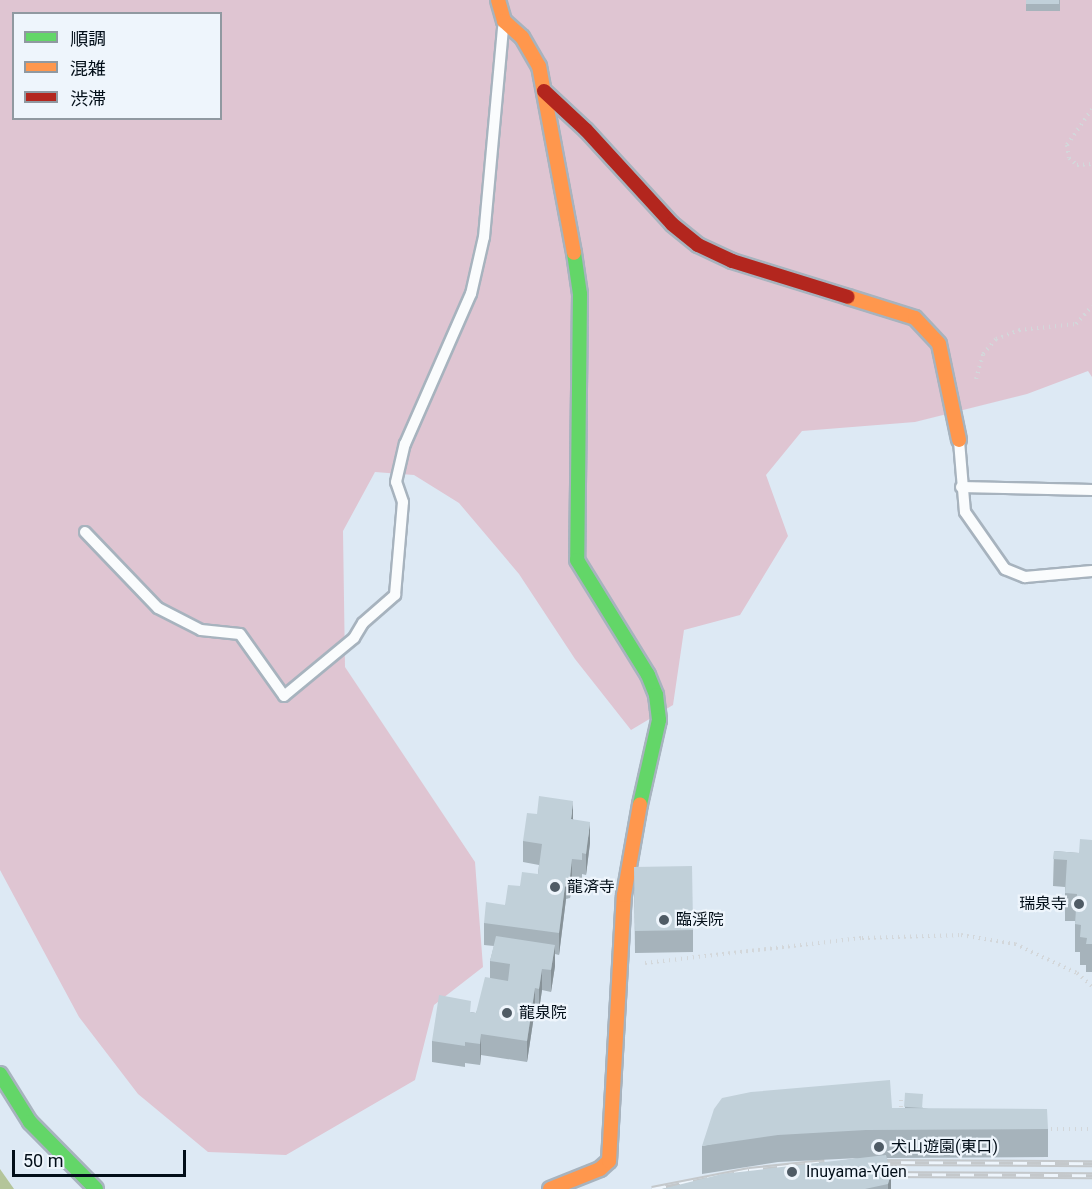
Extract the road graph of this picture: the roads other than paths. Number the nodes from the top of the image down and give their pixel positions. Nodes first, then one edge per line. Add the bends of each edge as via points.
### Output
1 (498, 0) edge
2 (504, 21) junction
3 (544, 91) junction
4 (959, 440) joint
5 (961, 487) junction
6 (1092, 490) edge
7 (85, 532) dead end
8 (1092, 570) edge
9 (0, 1074) edge
10 (96, 1189) edge
11 (550, 1189) edge

1 - 2 street
2 - 3 street via 522,38 539,66
2 - 7 lane via 484,237 471,294 405,444 396,482 402,502 395,595 363,623 354,638 284,696 240,634 201,630 158,608
3 - 4 street via 586,130 672,224 698,245 732,261 915,318 939,344
3 - 11 street via 580,294 577,560 648,675 658,720 629,849 617,964 616,1144 609,1161 600,1169
4 - 5 lane
5 - 6 lane
5 - 8 lane via 965,512 1005,569 1025,577
9 - 10 street via 30,1122

